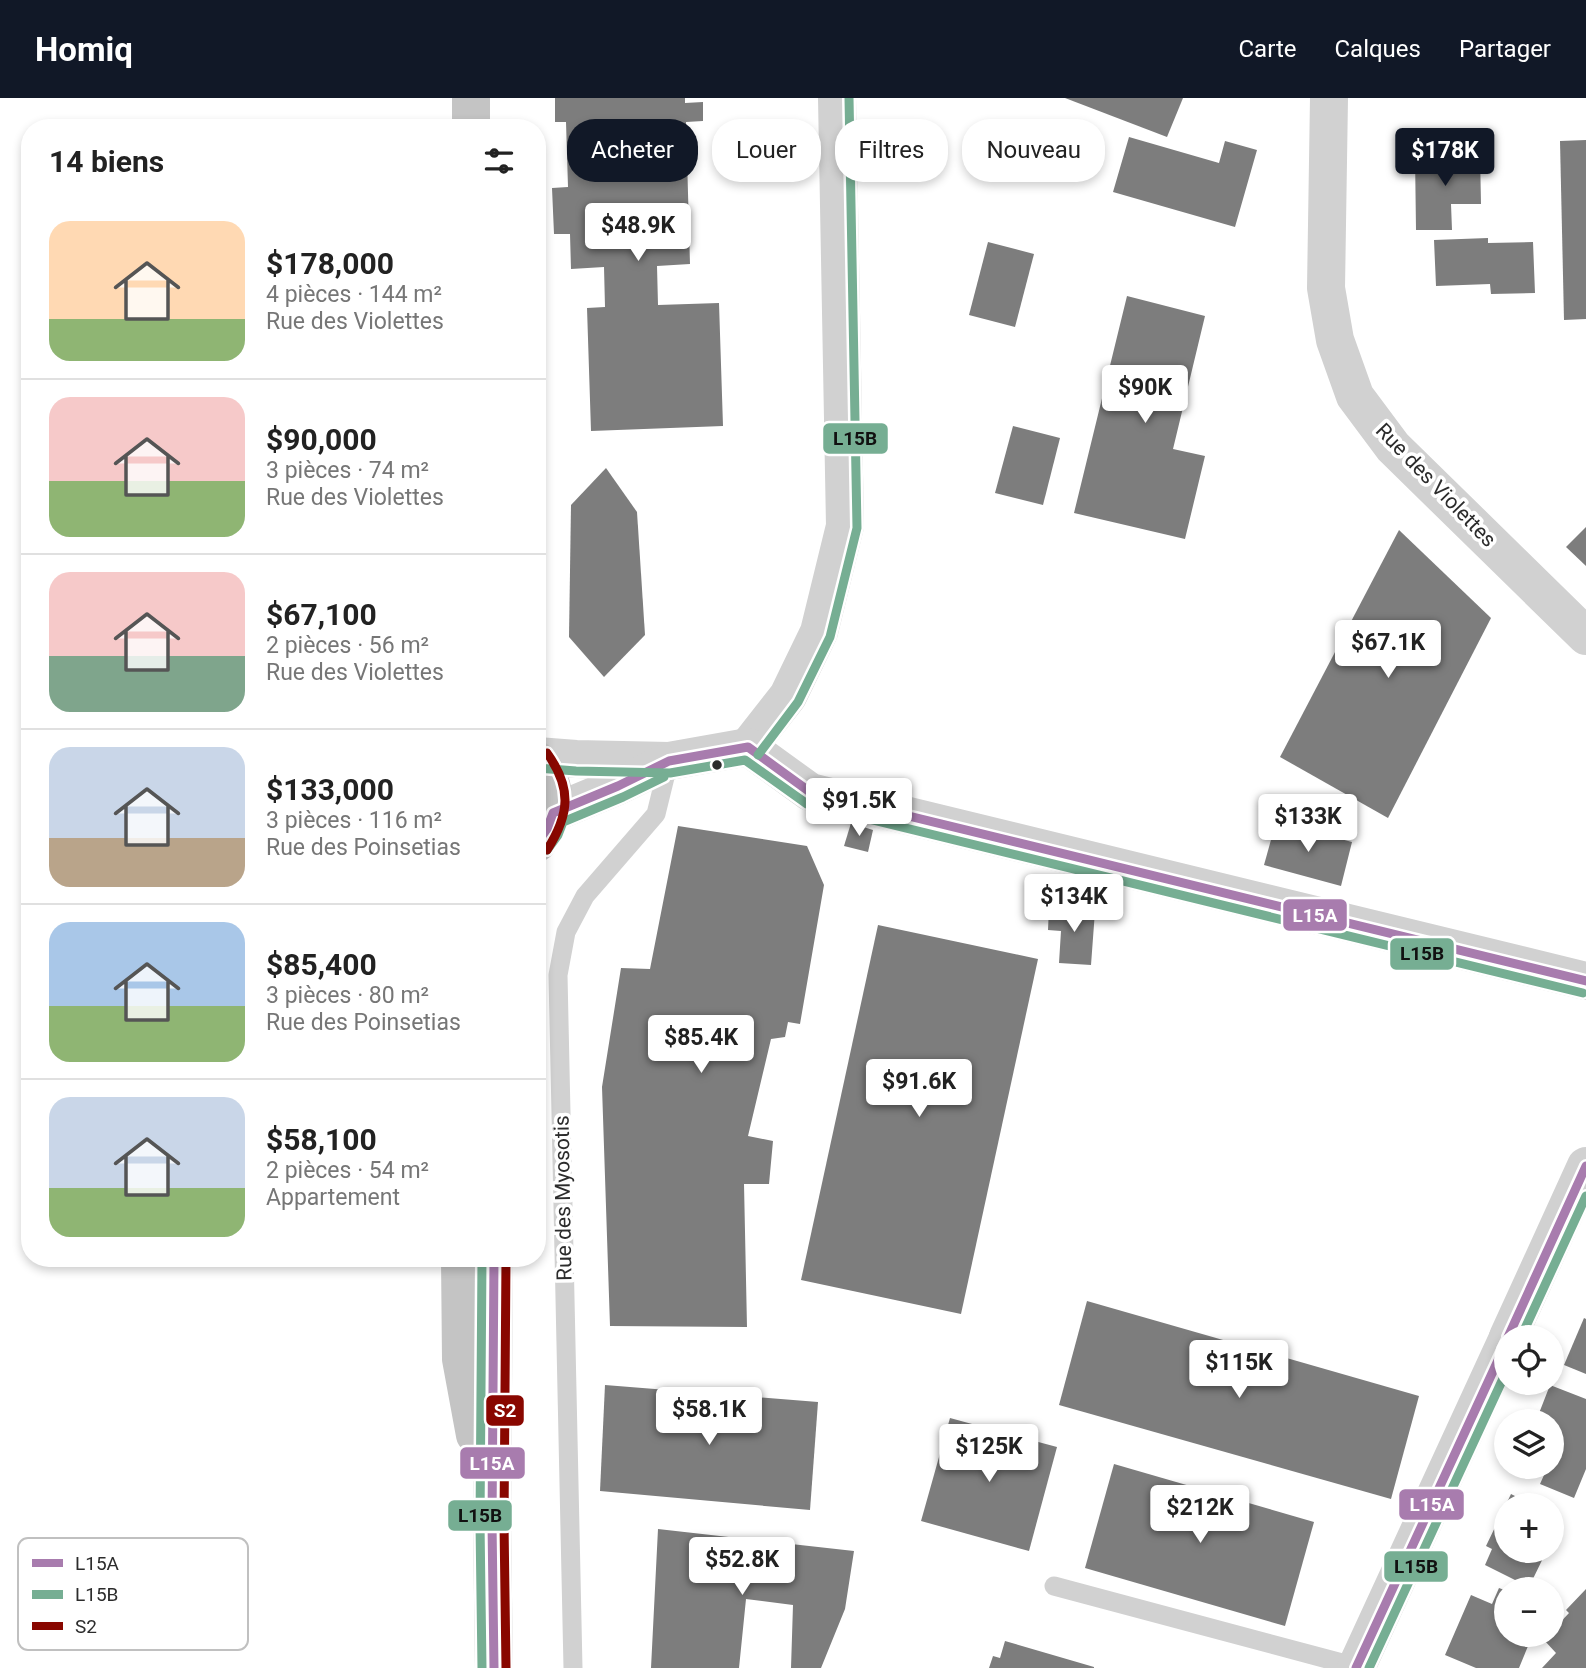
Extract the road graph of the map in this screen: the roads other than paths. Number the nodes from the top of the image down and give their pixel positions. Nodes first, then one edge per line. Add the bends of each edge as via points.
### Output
1 (471, 98) edge
2 (837, 98) edge
3 (1329, 98) edge
4 (471, 119) edge
5 (1586, 636) edge
6 (748, 747) junction
7 (546, 758) edge
8 (669, 761) junction
9 (546, 771) edge
10 (546, 823) edge
11 (546, 827) edge
12 (1586, 981) edge
13 (1586, 1166) edge
14 (460, 1267) edge
15 (494, 1267) edge
16 (1513, 1325) edge
17 (1494, 1367) edge
18 (492, 1523) junction
19 (1054, 1586) dead end
20 (494, 1668) edge
21 (573, 1668) edge
22 (1357, 1668) edge

1 - 4 main road
2 - 6 street via 845,526 819,632 788,696
3 - 5 street, Rue des Violettes via 1326,288 1335,340 1355,396 1393,447
6 - 8 street
6 - 12 street via 810,792
7 - 8 street
8 - 11 street
8 - 21 lane, Rue des Myosotis via 656,814 585,896 566,932 558,975
9 - 10 main road via 553,790
13 - 16 street
14 - 18 main road via 461,1359
15 - 18 main road
17 - 22 street
18 - 20 main road
19 - 22 lane

